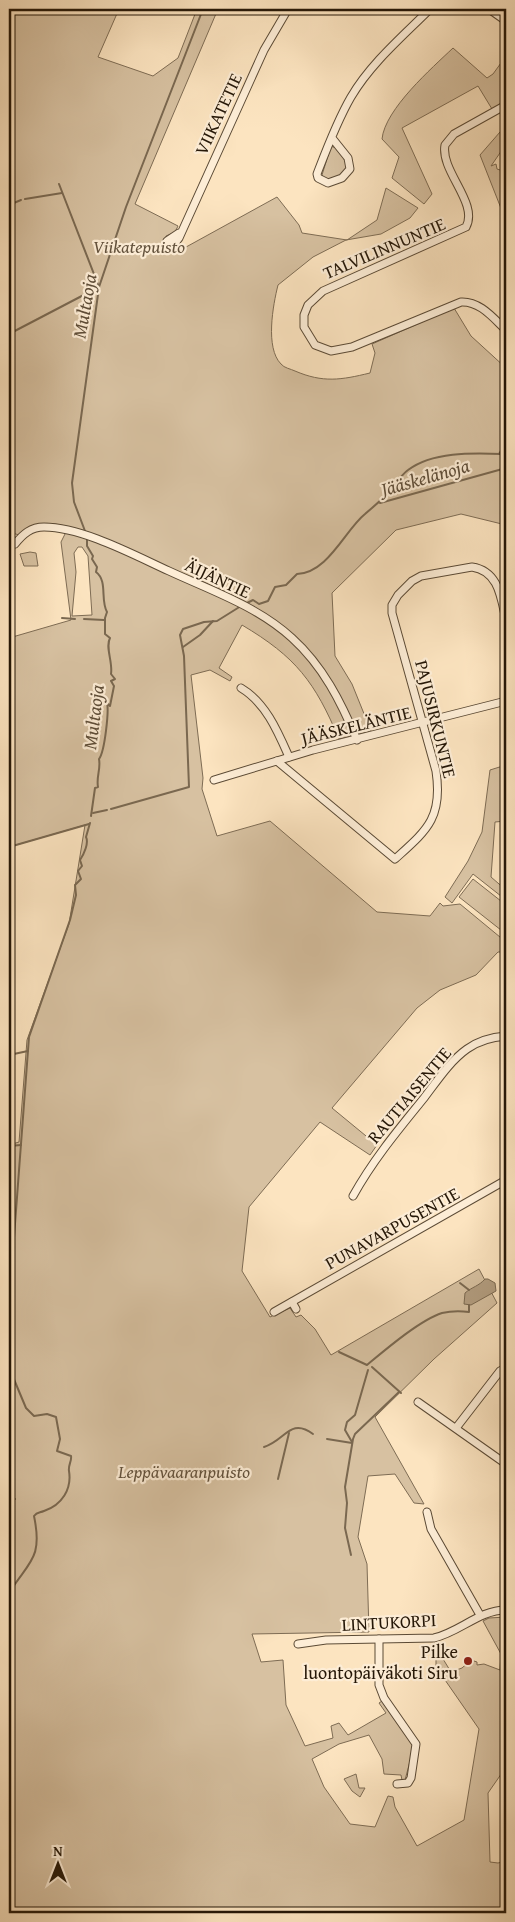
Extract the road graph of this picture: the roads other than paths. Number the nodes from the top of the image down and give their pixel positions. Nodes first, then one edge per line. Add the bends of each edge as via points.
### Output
1 (288, 9) edge
2 (430, 9) edge
3 (488, 9) edge
4 (506, 21) edge
5 (506, 105) edge
6 (332, 138) junction
7 (179, 233) dead end
8 (506, 330) edge
9 (15, 544) dead end
10 (506, 620) edge
11 (242, 688) dead end
12 (506, 701) edge
13 (423, 723) junction
14 (357, 740) junction
15 (289, 758) junction
16 (277, 761) junction
17 (214, 780) dead end
18 (506, 1036) edge
19 (506, 1180) edge
20 (353, 1196) dead end
21 (292, 1302) junction
22 (296, 1309) dead end
23 (274, 1312) dead end
24 (506, 1368) edge
25 (418, 1402) dead end
26 (456, 1428) junction
27 (506, 1464) edge
28 (427, 1512) dead end
29 (506, 1610) edge
30 (480, 1615) junction
31 (379, 1639) junction
32 (298, 1644) dead end
33 (397, 1784) dead end

1 - 7 street, VIIKATETIE via 264,50
2 - 6 street via 361,83
3 - 4 street
5 - 8 street, TALVILINNUNTIE via 458,132 445,145 445,154 469,212 469,220 463,230 323,291 306,310 304,321 306,332 318,348 326,350 341,350 457,302 482,308
6 - 6 street via 317,174 328,183 342,178 350,168 348,158
9 - 14 street, ÄIJÄNTIE via 26,533 39,528 54,528 87,537 117,547 254,611 292,638 316,664 329,682
10 - 13 street, PAJUSIRKUNTIE via 496,583 479,568 421,576 405,588 394,602 392,613
11 - 15 street via 249,692 275,726
12 - 13 street, JÄÄSKELÄNTIE
13 - 14 street, JÄÄSKELÄNTIE
13 - 16 street, PAJUSIRKUNTIE via 437,778 437,808 425,832 394,859
14 - 15 street, JÄÄSKELÄNTIE
15 - 16 street, JÄÄSKELÄNTIE
16 - 17 street, JÄÄSKELÄNTIE
18 - 20 street, RAUTIAISENTIE via 482,1041 454,1061 374,1160
19 - 21 street, PUNAVARPUSENTIE
21 - 22 street
21 - 23 street, PUNAVARPUSENTIE
24 - 26 street via 500,1371
25 - 26 street
26 - 27 street
28 - 30 street via 431,1529
29 - 30 street, LINTUKORPI
30 - 31 street, LINTUKORPI via 441,1636
31 - 32 street, LINTUKORPI
31 - 33 street via 380,1685 384,1698 416,1744 411,1778 408,1783

